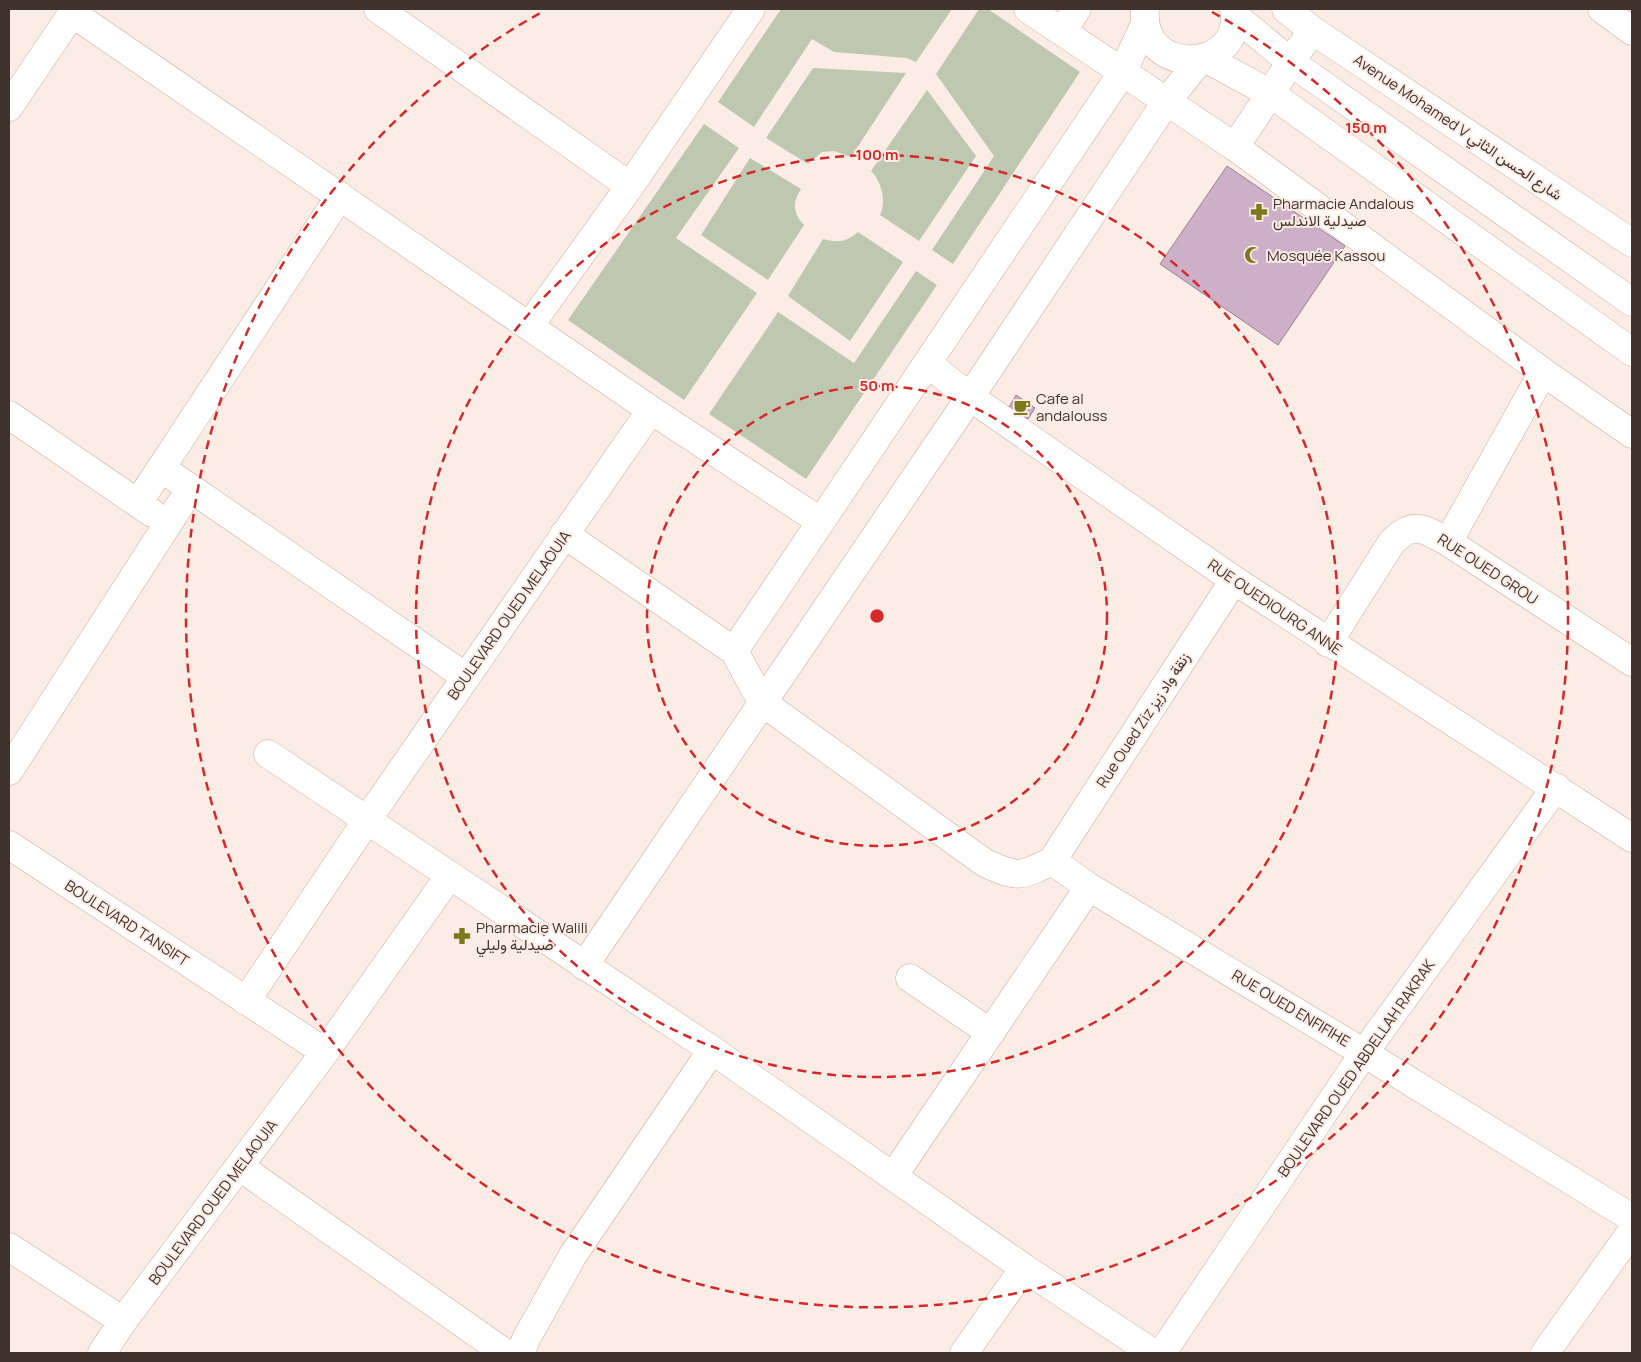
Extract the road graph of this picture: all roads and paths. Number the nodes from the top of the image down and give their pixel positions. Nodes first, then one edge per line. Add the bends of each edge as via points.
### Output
1 (378, 9) edge
2 (751, 9) edge
3 (1028, 9) edge
4 (1286, 9) edge
5 (1602, 9) edge
6 (74, 11) edge
7 (1235, 12) edge
8 (1142, 15) edge
9 (1070, 19) edge
10 (1312, 30) junction
11 (1632, 31) edge
12 (1203, 59) junction
13 (1292, 63) junction
14 (1122, 73) junction
15 (1271, 94) junction
16 (1166, 102) junction
17 (9, 107) edge
18 (1235, 147) junction
19 (630, 186) junction
20 (340, 196) junction
21 (1632, 243) edge
22 (1632, 302) edge
23 (530, 325) junction
24 (1632, 352) edge
25 (927, 363) junction
26 (1543, 372) junction
27 (970, 397) junction
28 (651, 410) junction
29 (9, 415) edge
30 (1632, 434) edge
31 (161, 468) junction
32 (191, 488) junction
33 (138, 503) junction
34 (820, 521) junction
35 (168, 524) junction
36 (564, 534) junction
37 (1448, 542) junction
38 (1234, 580) junction
39 (1328, 643) junction
40 (734, 650) junction
41 (1632, 662) edge
42 (466, 677) junction
43 (762, 702) junction
44 (268, 754) dead end
45 (9, 771) edge
46 (1556, 787) junction
47 (367, 820) junction
48 (1632, 838) edge
49 (9, 845) edge
50 (1052, 860) junction
51 (450, 875) junction
52 (1089, 887) junction
53 (584, 966) junction
54 (910, 978) dead end
55 (246, 1001) junction
56 (991, 1033) junction
57 (712, 1050) junction
58 (325, 1052) junction
59 (1364, 1053) junction
60 (240, 1167) junction
61 (894, 1176) junction
62 (1632, 1218) edge
63 (1632, 1231) edge
64 (9, 1247) edge
65 (1024, 1268) junction
66 (123, 1321) junction
67 (102, 1353) edge
68 (505, 1353) edge
69 (521, 1353) edge
70 (964, 1353) edge
71 (1153, 1353) edge
72 (1162, 1353) edge
73 (1545, 1353) edge

1 - 19 street
2 - 19 street
3 - 9 street
4 - 10 street, Avenue Mohamed V شارع الحسن الثاني
5 - 11 street
6 - 17 street
6 - 20 street
7 - 12 street via 1233,30 1226,42 1217,52
7 - 13 street
8 - 12 street via 1150,38 1159,49 1186,61
8 - 14 street
9 - 14 street
10 - 13 street
10 - 21 street, Avenue Mohamed V شارع الحسن الثاني
12 - 15 street
12 - 16 street
13 - 15 street
13 - 22 street
14 - 16 street
14 - 25 street
15 - 18 street
15 - 24 street
16 - 18 street
16 - 27 street
18 - 26 street
19 - 23 street
20 - 23 street
20 - 31 street
23 - 28 street
25 - 27 street, RUE OUEDIOURG ANNE
25 - 34 street
26 - 30 street
26 - 37 street
27 - 38 street, RUE OUEDIOURG ANNE
27 - 43 street
28 - 34 street
28 - 36 street, BOULEVARD OUED MELAOUIA
29 - 33 street
31 - 32 street
31 - 33 street
32 - 35 street
32 - 42 street
33 - 35 street
34 - 40 street
35 - 45 street
36 - 40 street
36 - 42 street, BOULEVARD OUED MELAOUIA
37 - 39 street, RUE OUED GROU via 1425,529 1402,531
37 - 41 street, RUE OUED GROU
38 - 39 street, RUE OUEDIOURG ANNE
38 - 50 street, Rue Oued Ziz زنقة واد زيز
39 - 46 street, RUE OUEDIOURG ANNE
40 - 43 street
42 - 47 street, BOULEVARD OUED MELAOUIA
43 - 50 street via 984,863 1007,873 1024,875
43 - 53 street
44 - 47 street
46 - 48 street, RUE OUEDIOURG ANNE
46 - 59 street, BOULEVARD OUED ABDELLAH RAKRAK
47 - 51 street
47 - 55 street, BOULEVARD OUED MELAOUIA
49 - 55 street, BOULEVARD TANSIFT
50 - 52 street, RUE OUED ENFIFIHE
51 - 53 street
51 - 58 street, BOULEVARD OUED MELAOUIA
52 - 56 street
52 - 59 street, RUE OUED ENFIFIHE
53 - 57 street
54 - 56 street
55 - 58 street, BOULEVARD TANSIFT
56 - 61 street
57 - 61 street
57 - 69 street via 573,1255
58 - 60 street, BOULEVARD OUED MELAOUIA
59 - 62 street, RUE OUED ENFIFIHE
59 - 72 street, BOULEVARD OUED ABDELLAH RAKRAK
60 - 66 street, BOULEVARD OUED MELAOUIA
60 - 68 street
61 - 65 street
63 - 73 street
64 - 66 street
65 - 70 street
65 - 71 street
66 - 67 street, BOULEVARD OUED MELAOUIA

